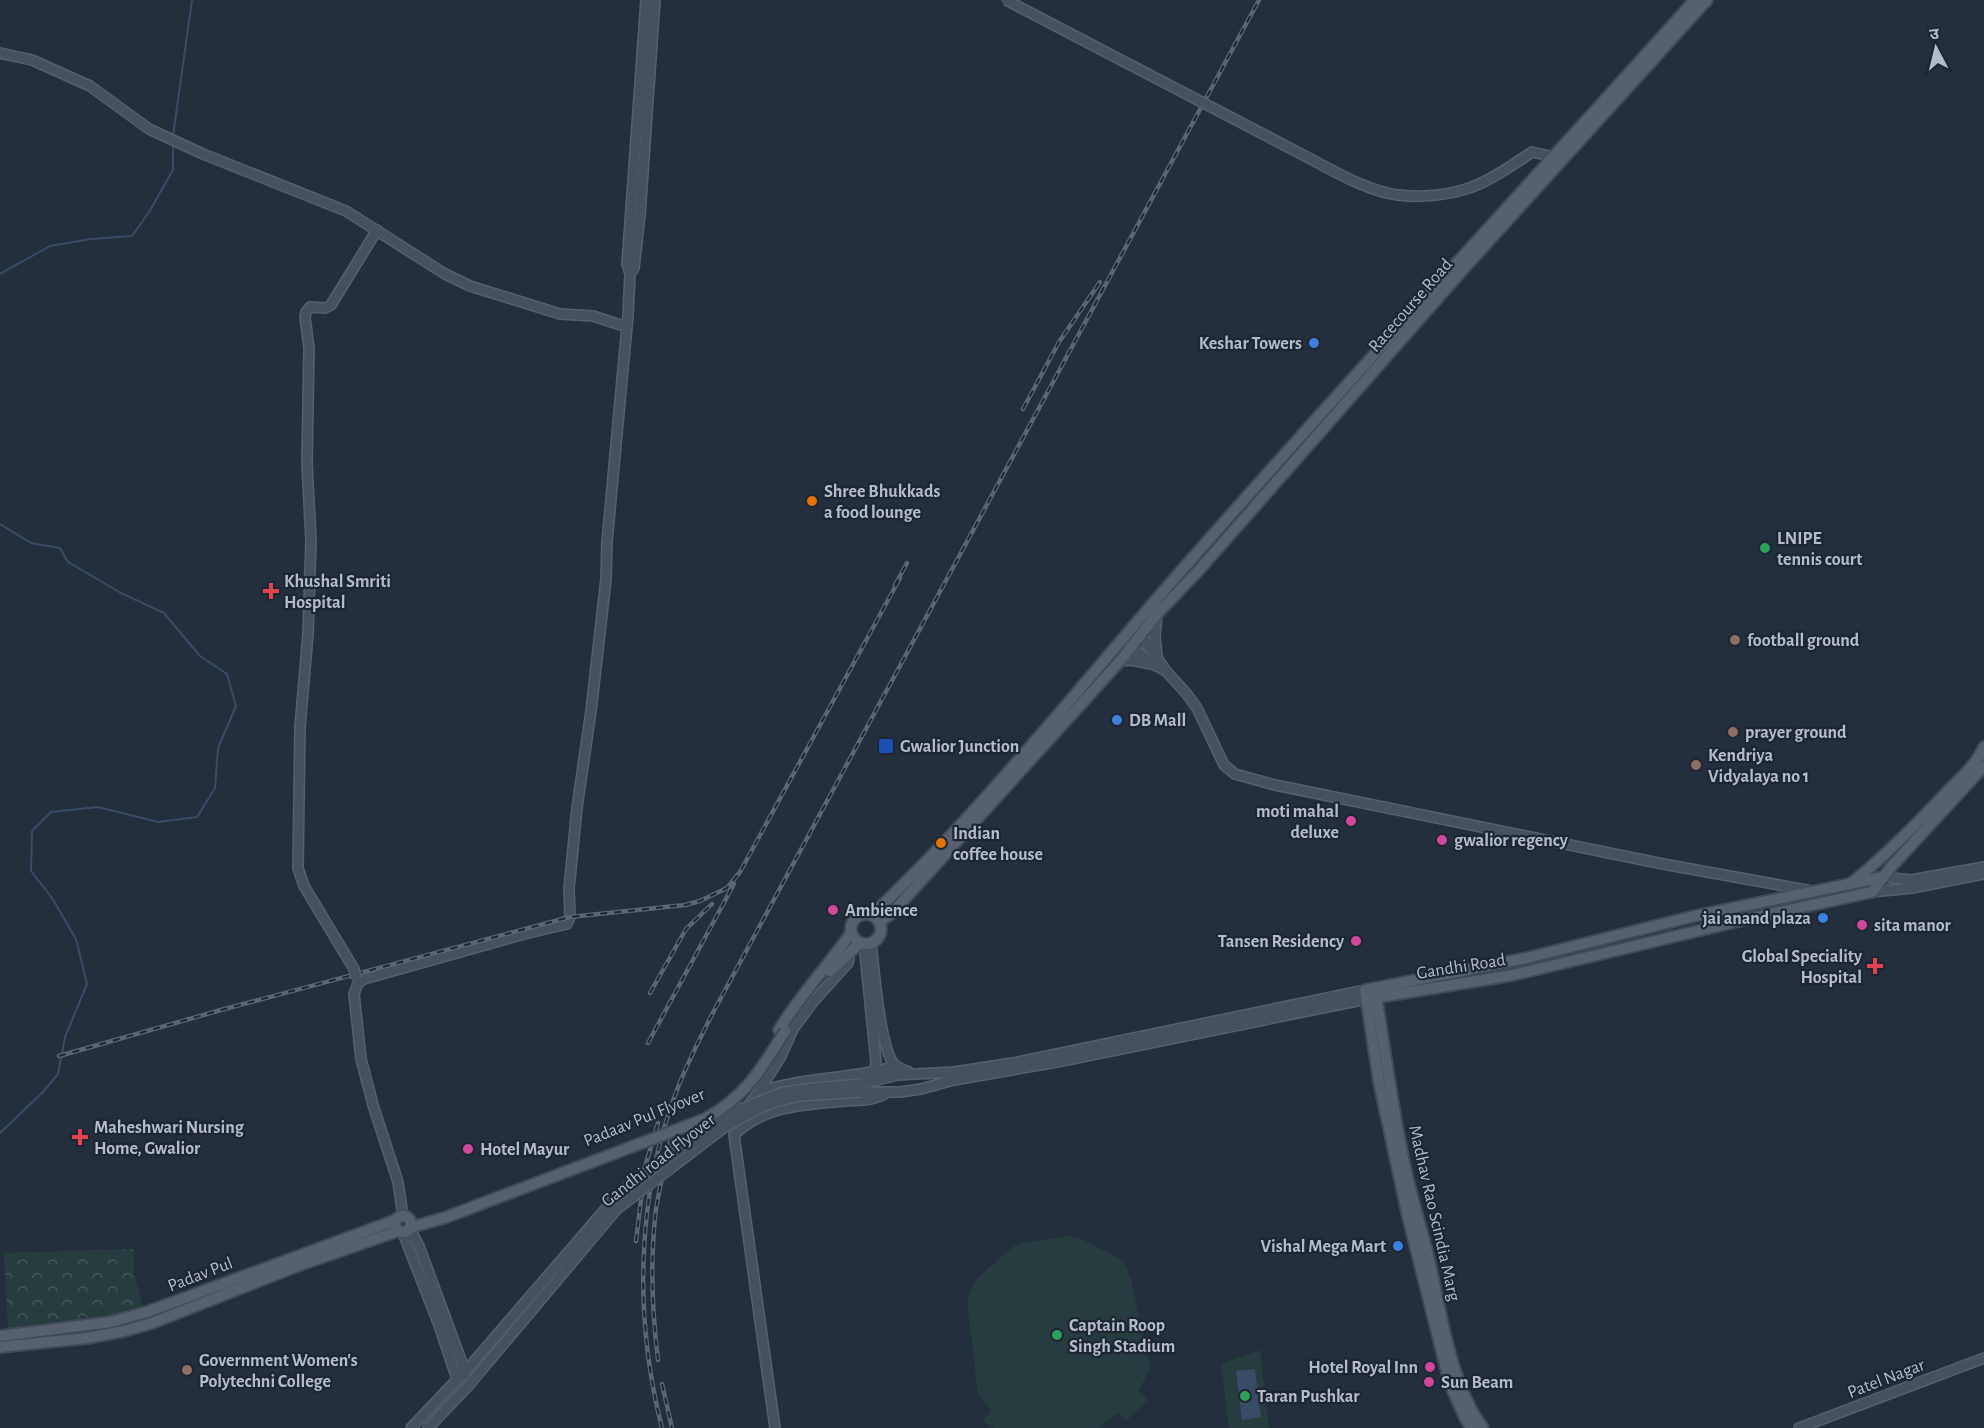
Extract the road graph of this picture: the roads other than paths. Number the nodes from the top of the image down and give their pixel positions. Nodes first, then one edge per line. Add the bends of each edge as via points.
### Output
1 (646, 0) edge
2 (655, 0) edge
3 (1006, 0) edge
4 (1695, 0) edge
5 (1707, 0) edge
6 (0, 53) edge
7 (1554, 157) junction
8 (377, 230) junction
9 (1463, 262) junction
10 (630, 274) junction
11 (627, 327) junction
12 (1157, 614) junction
13 (1137, 631) junction
14 (1127, 643) junction
15 (1120, 661) junction
16 (1156, 661) junction
17 (1984, 747) edge
18 (1984, 766) edge
19 (1984, 867) edge
20 (1984, 874) edge
21 (1883, 877) junction
22 (1852, 882) junction
23 (1812, 891) junction
24 (1872, 892) junction
25 (1840, 899) junction
26 (876, 919) junction
27 (851, 933) junction
28 (865, 943) junction
29 (866, 957) junction
30 (849, 958) junction
31 (356, 976) junction
32 (1402, 993) junction
33 (1371, 994) junction
34 (1381, 1025) junction
35 (782, 1030) junction
36 (896, 1066) junction
37 (876, 1071) junction
38 (913, 1073) junction
39 (863, 1086) junction
40 (888, 1091) junction
41 (758, 1093) junction
42 (734, 1135) junction
43 (405, 1225) junction
44 (8, 1339) edge
45 (0, 1347) edge
46 (1984, 1358) edge
47 (465, 1371) junction
48 (457, 1379) junction
49 (411, 1428) edge
50 (428, 1428) edge
51 (775, 1428) edge
52 (1472, 1428) edge
53 (1483, 1428) edge
54 (1800, 1428) edge

1 - 10 main road via 627,264
2 - 10 main road via 640,215
3 - 7 main road, bridge via 1350,179 1397,195 1472,187 1532,152
4 - 7 main road, Racecourse Road
5 - 9 main road, Racecourse Road
6 - 8 main road via 32,60 90,86 149,129 346,211
7 - 9 main road, Racecourse Road
8 - 11 main road via 470,286 560,314 593,316
8 - 31 main road via 331,305 310,308 305,317 309,348 310,541 300,727 298,868 304,886
9 - 12 main road, Racecourse Road
9 - 13 main road, Racecourse Road
10 - 11 main road
11 - 31 main road via 606,579 569,889 570,918 567,924 364,979
12 - 13 main road, Racecourse Road
12 - 16 main road
13 - 14 main road
13 - 16 main road
14 - 15 main road
14 - 16 main road
14 - 26 main road
15 - 16 main road
15 - 26 main road via 891,914
16 - 23 main road via 1197,708 1224,765 1235,774 1663,864
17 - 22 main road via 1976,761 1910,831
18 - 21 main road
19 - 21 main road via 1911,880
20 - 24 main road, Gandhi Road
21 - 22 main road
21 - 24 main road
22 - 23 main road
22 - 25 main road
23 - 33 main road
24 - 25 main road, Gandhi Road
25 - 32 main road, Gandhi Road via 1513,975
26 - 27 main road via 862,914 854,919
26 - 28 main road via 880,932 875,940
27 - 28 main road
27 - 35 main road, Padaav Pul Flyover via 788,1015
28 - 29 main road
28 - 30 main road
28 - 36 main road via 885,1041
29 - 30 main road
29 - 37 main road
30 - 35 main road, Padaav Pul Flyover via 814,990
30 - 41 main road via 793,1029
31 - 43 main road via 354,994 361,1059 398,1182
32 - 33 main road, Gandhi Road
32 - 34 main road via 1387,1006
33 - 34 main road, Madhav Rao Scindia Marg
33 - 38 main road via 1013,1063 954,1072
33 - 40 main road, Gandhi Road via 1058,1062 910,1091
33 - 52 main road, Madhav Rao Scindia Marg via 1379,1082 1408,1217 1450,1384
34 - 53 main road, Madhav Rao Scindia Marg via 1404,1162 1455,1368 1465,1399
35 - 43 main road, Padaav Pul Flyover, bridge via 746,1089 705,1119
36 - 37 main road
36 - 38 main road
37 - 39 main road
37 - 41 main road
38 - 39 main road
39 - 40 main road, Gandhi road Flyover
39 - 47 main road, Gandhi road Flyover, bridge via 804,1089 757,1101 736,1111 634,1181
39 - 50 main road, Gandhi road Flyover, bridge via 774,1102 725,1127 617,1209
40 - 42 main road via 871,1099 773,1111 758,1116
41 - 42 main road via 738,1119
42 - 51 main road
43 - 44 main road, Padav Pul via 152,1323 87,1338
43 - 47 main road via 419,1246
43 - 48 main road
44 - 45 main road, Padav Pul
46 - 54 main road, Patel Nagar
47 - 48 main road
47 - 50 main road
48 - 49 main road

